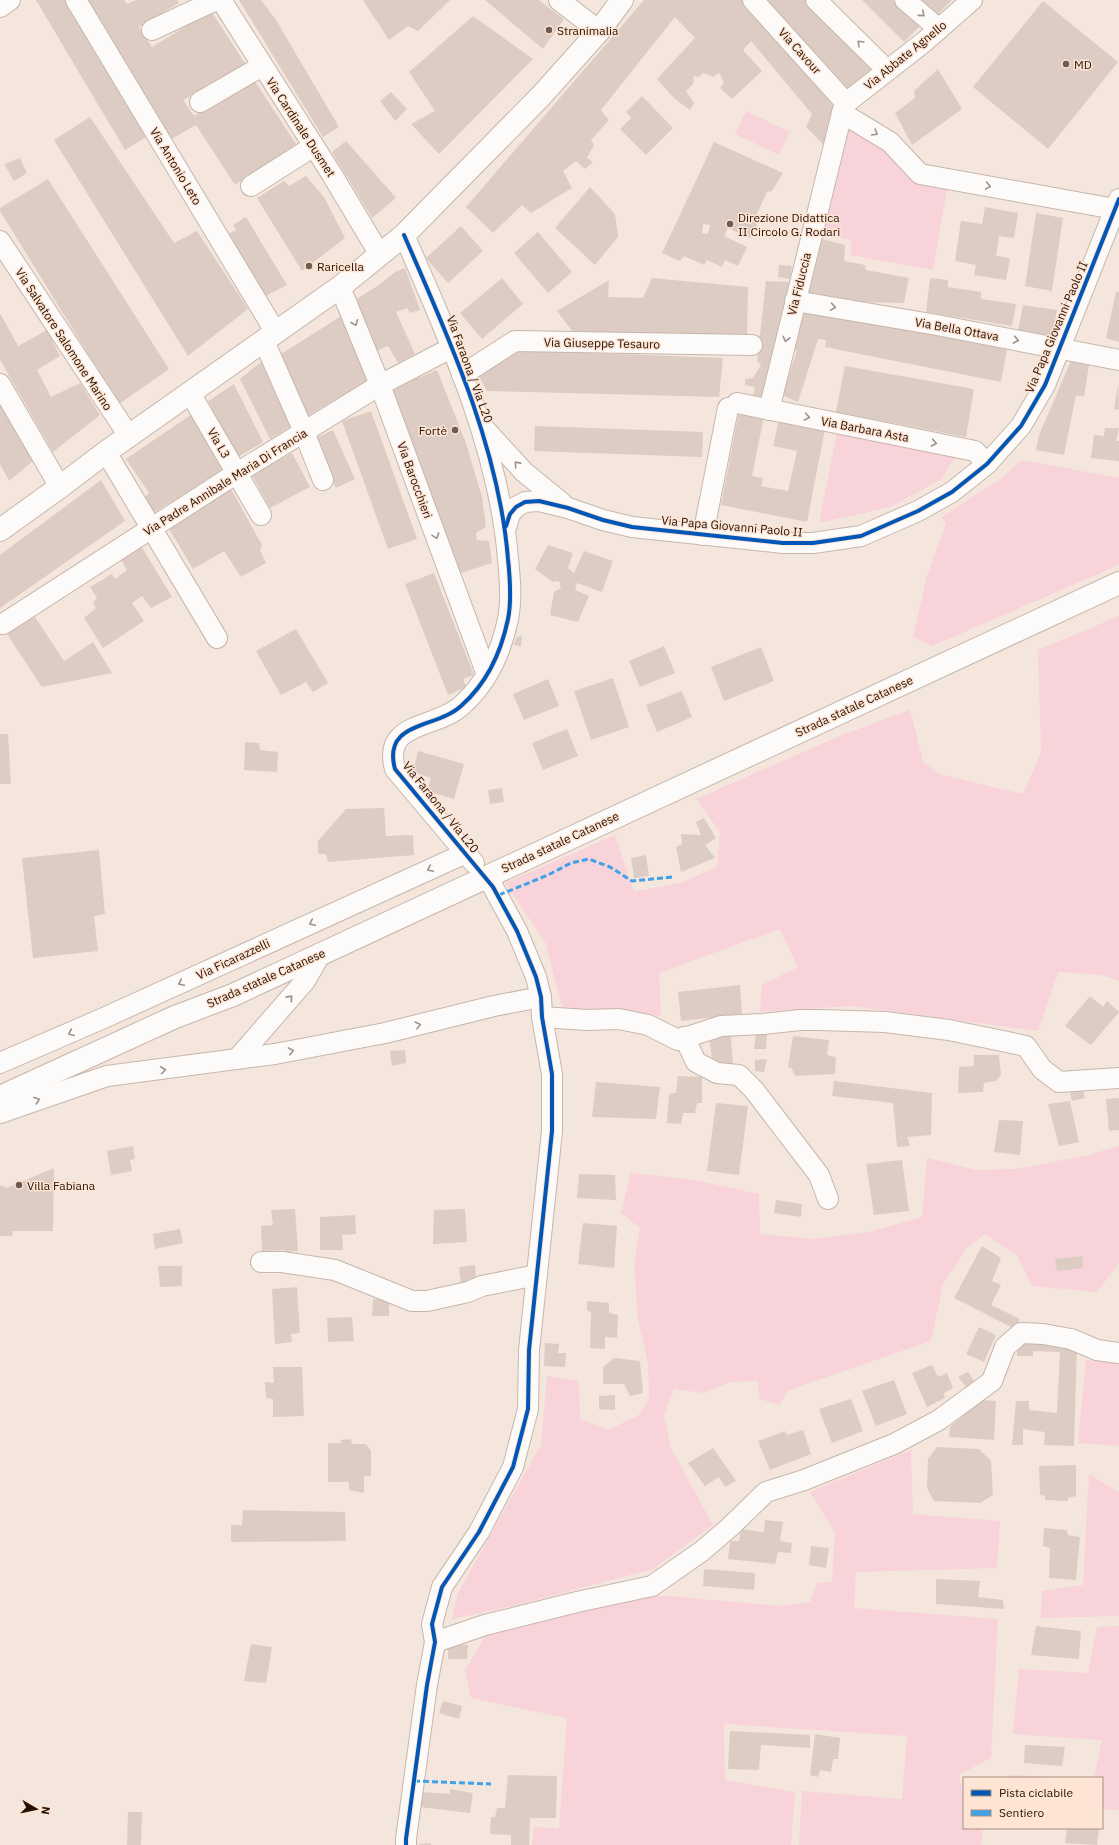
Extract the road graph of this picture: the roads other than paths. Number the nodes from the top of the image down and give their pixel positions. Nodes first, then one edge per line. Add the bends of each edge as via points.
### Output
1 (10, 0) edge
2 (76, 0) edge
3 (216, 0) edge
4 (221, 0) edge
5 (559, 0) edge
6 (622, 0) edge
7 (753, 0) edge
8 (816, 0) edge
9 (905, 0) edge
10 (972, 0) edge
11 (0, 7) edge
12 (939, 29) junction
13 (152, 30) dead end
14 (599, 31) junction
15 (262, 66) junction
16 (887, 70) junction
17 (200, 102) dead end
18 (844, 108) junction
19 (314, 146) junction
20 (251, 186) dead end
21 (1117, 204) edge
22 (404, 235) junction
23 (0, 241) edge
24 (380, 255) junction
25 (340, 287) junction
26 (795, 301) junction
27 (270, 337) junction
28 (752, 345) dead end
29 (451, 348) junction
30 (1060, 348) junction
31 (1119, 360) edge
32 (462, 375) junction
33 (0, 384) edge
34 (380, 385) junction
35 (190, 393) junction
36 (768, 410) junction
37 (480, 424) junction
38 (304, 432) junction
39 (129, 436) junction
40 (106, 452) junction
41 (987, 464) junction
42 (237, 473) junction
43 (323, 480) dead end
44 (536, 483) junction
45 (60, 487) junction
46 (497, 490) junction
47 (525, 502) junction
48 (568, 508) junction
49 (261, 515) dead end
50 (506, 528) junction
51 (152, 529) junction
52 (0, 530) edge
53 (703, 535) junction
54 (1119, 583) edge
55 (3, 624) dead end
56 (216, 638) dead end
57 (487, 676) junction
58 (470, 858) joint
59 (493, 887) dead end
60 (321, 953) junction
61 (541, 997) junction
62 (106, 1017) junction
63 (542, 1017) junction
64 (684, 1038) junction
65 (118, 1042) junction
66 (237, 1059) junction
67 (0, 1063) edge
68 (1119, 1078) edge
69 (0, 1097) edge
70 (0, 1113) edge
71 (828, 1199) dead end
72 (261, 1262) dead end
73 (537, 1275) junction
74 (1119, 1353) edge
75 (435, 1642) junction
76 (406, 1845) edge

1 - 11 street
2 - 27 street, Via Antonio Leto
3 - 13 street
4 - 15 street, Via Cardinale Dusmet
5 - 14 street
6 - 14 main road
7 - 18 street, Via Cavour
16 -> 8 street
9 -> 12 street
10 - 12 street, Via Abbate Agnello
12 - 16 street, Via Abbate Agnello
14 - 22 main road via 541,96
15 - 17 street
15 - 19 street, Via Cardinale Dusmet
16 - 18 street, Via Abbate Agnello
18 -> 21 street, Via Cavour via 890,142 920,174
18 - 26 street, Via Fiduccia
19 - 20 street
19 - 24 street, Via Cardinale Dusmet
21 - 30 street, Via Papa Giovanni Paolo II
22 - 24 main road
22 - 29 street, Via Faraona / Via L20
23 - 39 street, Via Salvatore Salomone Marino
24 - 25 main road
25 - 27 main road
25 -> 34 street, Via Barocchieri
26 -> 30 street, Via Bella Ottava
26 -> 36 street, Via Fiduccia
27 - 35 main road
27 - 38 street, Via Antonio Leto
28 - 32 street, Via Giuseppe Tesauro via 515,341
29 - 32 street, Via Faraona / Via L20
29 - 34 street, Via Padre Annibale Maria Di Francia
30 - 31 street, Via Bella Ottava
30 - 41 street, Via Papa Giovanni Paolo II via 1045,386 1021,426
32 - 37 street, Via Faraona / Via L20
33 - 45 street
34 - 38 street, Via Padre Annibale Maria Di Francia
34 -> 57 street, Via Barocchieri
35 - 39 main road
35 - 42 street, Via L3
36 -> 41 street, Via Barbara Asta via 975,451
36 - 53 street, Via Barbara Asta via 733,406
44 -> 37 street
37 - 46 street, Via Faraona / Via L20
38 - 42 street, Via Padre Annibale Maria Di Francia
38 - 43 street, Via Antonio Leto
39 - 40 main road
40 - 45 main road
40 - 51 street
41 - 53 street, Via Papa Giovanni Paolo II via 952,492 918,511 861,536 813,543
42 - 49 street, Via L3
42 - 51 street, Via Padre Annibale Maria Di Francia
44 - 47 street via 534,494
44 - 48 street
45 - 52 main road
46 - 47 street via 507,497
46 - 50 street, Via Faraona / Via L20
47 - 48 street via 539,501
47 - 50 street via 510,514
48 - 53 street, Via Papa Giovanni Paolo II via 632,527
50 - 57 street, Via Faraona / Via L20 via 510,595 508,618 498,652
51 - 55 street, Via Padre Annibale Maria Di Francia
51 - 56 street
54 - 60 main road, Strada statale Catanese
57 - 58 street, Via Faraona / Via L20 via 479,689 459,708 400,737 394,744 391,756 395,769
58 -> 62 street, Via Ficarazzelli
59 - 61 street via 517,931 536,977
60 - 65 main road, Strada statale Catanese via 233,995
66 -> 60 street via 305,981
61 - 63 street
66 -> 61 street via 385,1033
62 - 65 street
62 -> 67 street, Via Ficarazzelli
63 - 64 street via 619,1019 648,1025 678,1040
63 - 73 street via 552,1074 552,1131
64 - 68 street via 721,1026 800,1020 885,1022 949,1030 1026,1046 1042,1069 1059,1082
64 - 71 street via 696,1062 717,1074 739,1075 754,1090 819,1175
65 - 69 main road, Strada statale Catanese
70 -> 66 street via 107,1076
72 - 73 street via 282,1262 334,1270 412,1301 427,1301
73 - 75 street via 529,1350 528,1409 513,1467 479,1532 442,1586 432,1624
74 - 75 street via 1097,1350 1071,1339 1021,1333 1005,1347 992,1381 939,1420 894,1444 804,1480 766,1492 702,1551 652,1586 486,1625
75 - 76 street

